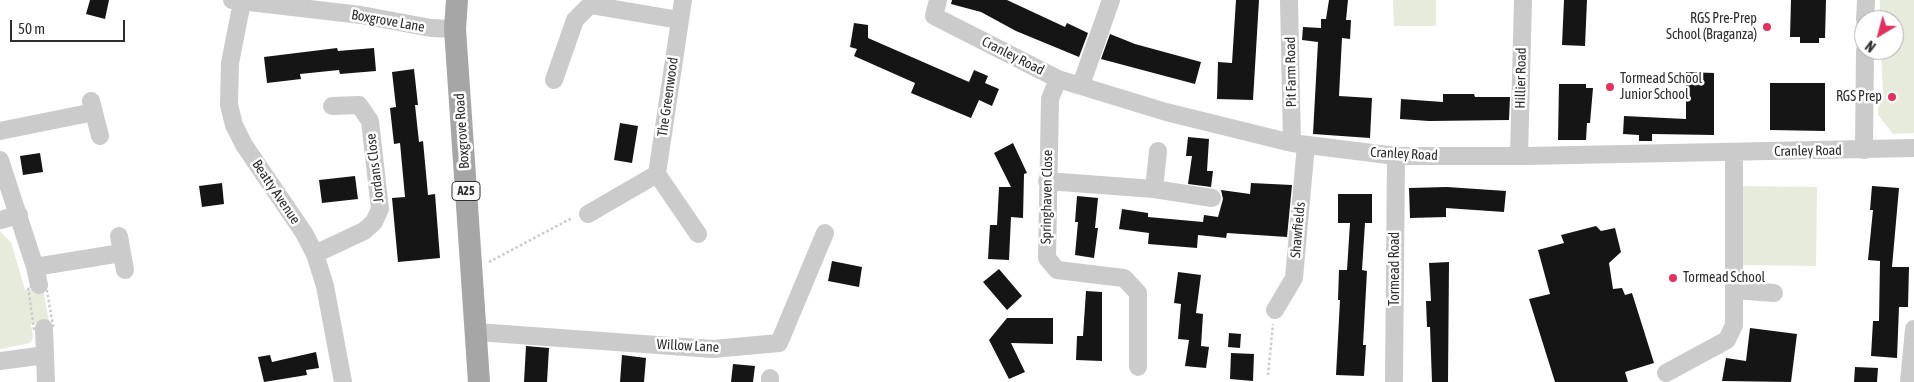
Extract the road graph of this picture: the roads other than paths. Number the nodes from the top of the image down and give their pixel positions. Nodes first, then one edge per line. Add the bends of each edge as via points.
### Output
1 (457, 0) edge
2 (683, 0) edge
3 (938, 0) edge
4 (1111, 0) edge
5 (1289, 0) edge
6 (1523, 0) edge
7 (237, 1) edge
8 (679, 20) junction
9 (455, 28) junction
10 (1865, 60) edge
11 (1058, 79) junction
12 (554, 80) dead end
13 (1081, 85) junction
14 (332, 106) dead end
15 (0, 131) edge
16 (100, 136) dead end
17 (1299, 144) junction
18 (1914, 148) edge
19 (1864, 150) junction
20 (1158, 151) dead end
21 (1734, 152) junction
22 (1396, 156) junction
23 (1519, 156) junction
24 (0, 160) edge
25 (657, 174) junction
26 (1047, 181) junction
27 (1154, 189) junction
28 (1212, 198) dead end
29 (588, 214) road end
30 (19, 215) junction
31 (0, 220) edge
32 (825, 233) dead end
33 (698, 234) dead end
34 (122, 253) dead end
35 (316, 254) junction
36 (36, 267) junction
37 (38, 286) road end
38 (1734, 290) junction
39 (1774, 292) dead end
40 (1275, 310) road end
41 (44, 328) road end
42 (1914, 330) edge
43 (478, 332) junction
44 (45, 355) junction
45 (0, 361) edge
46 (1138, 367) dead end
47 (1666, 373) dead end
48 (46, 382) edge
49 (343, 382) edge
50 (479, 382) edge
51 (1394, 382) edge
52 (1909, 382) edge

1 - 9 main road, Boxgrove Road / A25
2 - 8 street, The Greenwood
3 - 11 street, Cranley Road via 934,16
4 - 13 street
5 - 17 street, Pit Farm Road
6 - 23 street, Hillier Road
7 - 9 street, Boxgrove Lane via 361,15 431,28
7 - 35 street, Beatty Avenue via 228,86 234,125
8 - 12 street via 590,5 576,20
8 - 25 street, The Greenwood
9 - 43 main road, Boxgrove Road / A25
10 - 19 street
11 - 13 street, Cranley Road
11 - 26 street, Springhaven Close via 1050,99
13 - 17 street, Cranley Road via 1166,112
14 - 35 street, Jordans Close via 359,105 370,122 380,209 374,222 364,231
15 - 16 street via 92,106
17 - 22 street, Cranley Road
17 - 40 street, Shawfields via 1294,278
18 - 19 street, Cranley Road
19 - 21 street, Cranley Road
20 - 27 street
21 - 23 street, Cranley Road
21 - 38 street
22 - 23 street, Cranley Road
22 - 51 street, Tormead Road
24 - 30 street
25 - 29 street
25 - 33 street
26 - 27 street
26 - 46 street, Springhaven Close via 1047,258 1057,270 1124,278 1138,293
27 - 28 street
30 - 31 street
30 - 36 street
32 - 43 street, Willow Lane via 780,343 713,349
34 - 36 street
35 - 49 street, Beatty Avenue
36 - 37 street
38 - 39 street
38 - 47 street via 1734,325 1727,340
41 - 44 street
42 - 52 street
43 - 50 main road, Boxgrove Road / A25
44 - 45 street
44 - 48 street

